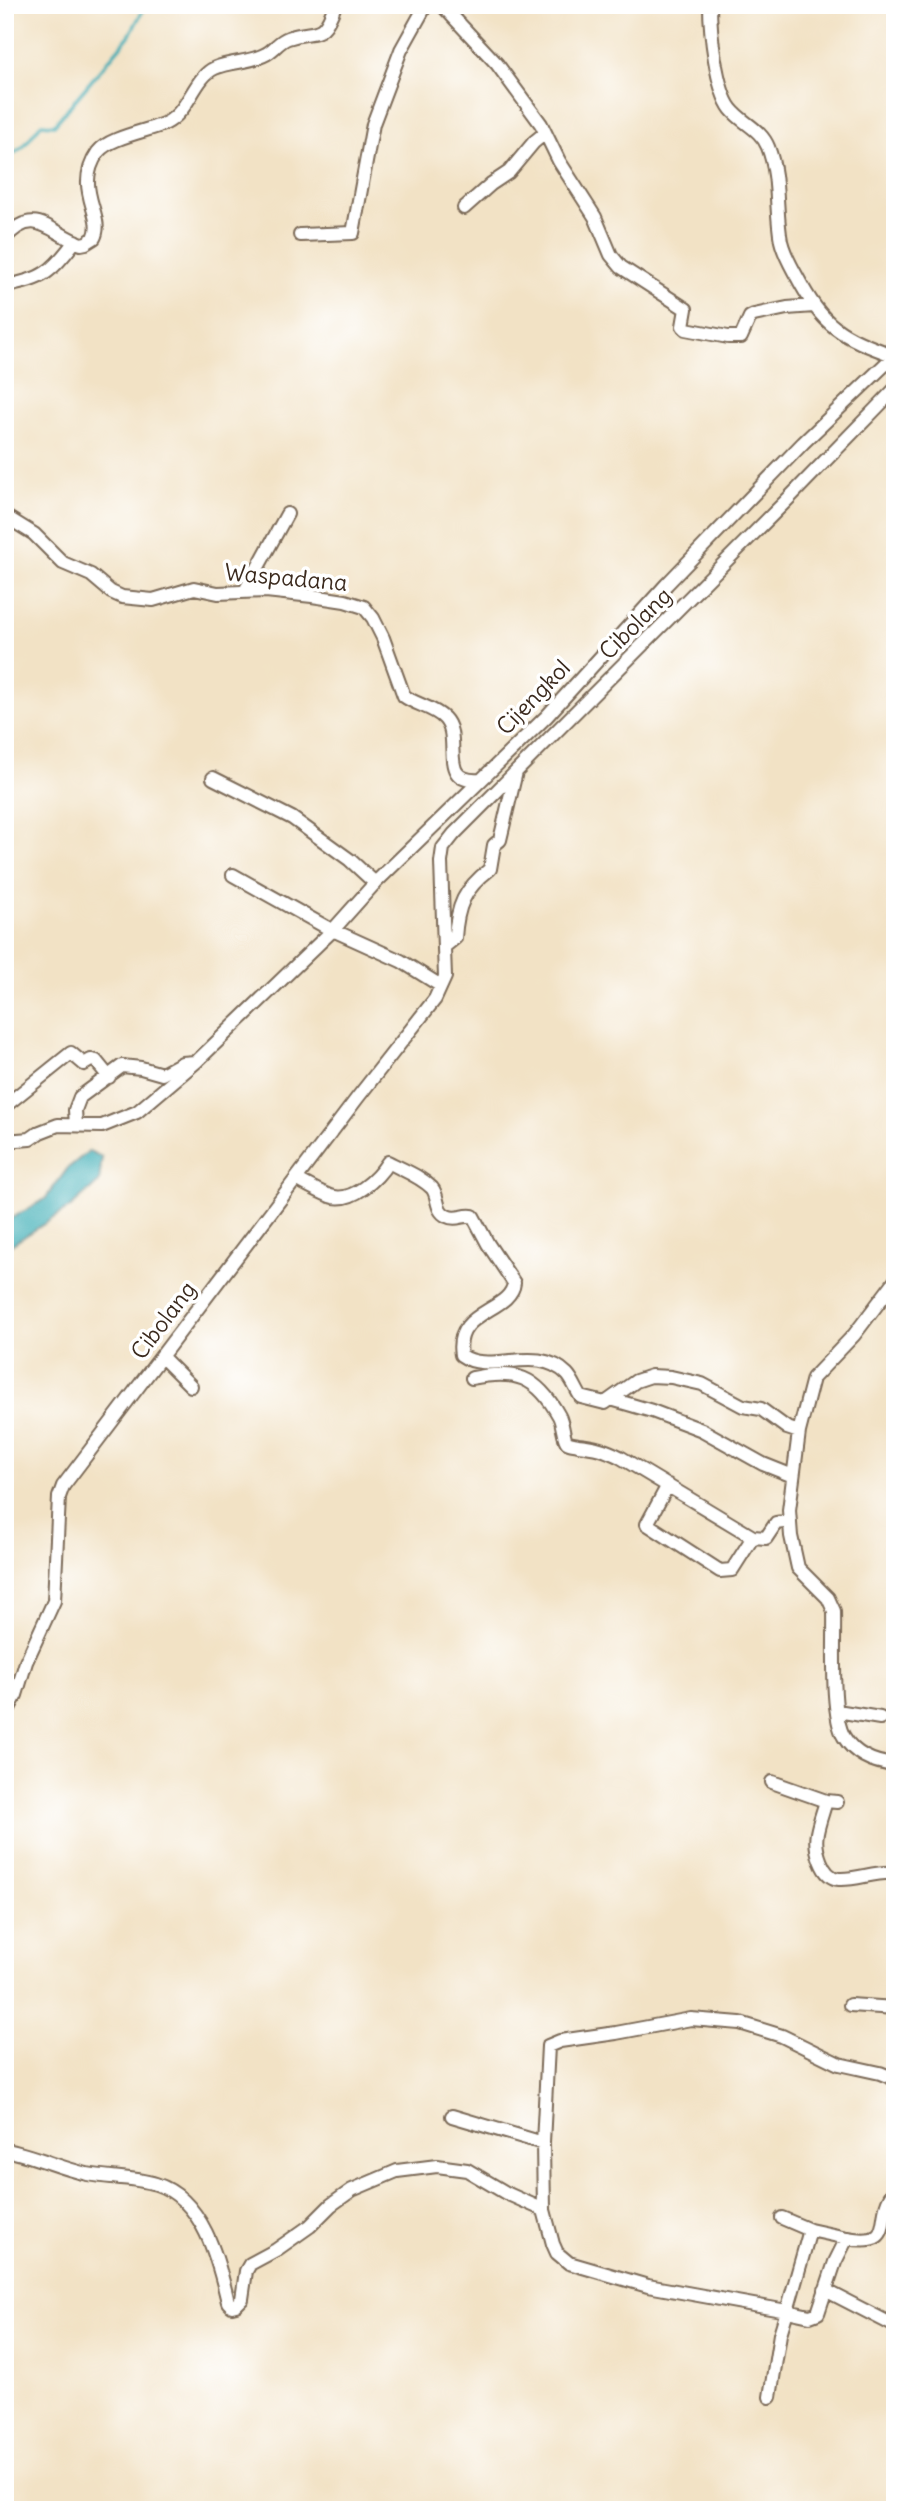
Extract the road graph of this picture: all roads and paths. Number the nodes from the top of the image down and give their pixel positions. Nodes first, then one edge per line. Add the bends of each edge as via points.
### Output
1 (335, 5) edge
2 (426, 5) edge
3 (442, 5) edge
4 (710, 5) edge
5 (545, 133) junction
6 (464, 208) dead end
7 (300, 235) dead end
8 (5, 238) edge
9 (75, 241) junction
10 (5, 286) edge
11 (814, 306) junction
12 (895, 355) edge
13 (895, 389) edge
14 (287, 514) dead end
15 (5, 516) edge
16 (245, 591) junction
17 (516, 771) junction
18 (213, 778) dead end
19 (481, 780) junction
20 (233, 875) dead end
21 (375, 883) junction
22 (333, 930) junction
23 (445, 946) junction
24 (441, 986) junction
25 (196, 1062) junction
26 (109, 1077) junction
27 (5, 1106) edge
28 (76, 1125) junction
29 (5, 1141) edge
30 (296, 1179) junction
31 (895, 1281) edge
32 (162, 1357) junction
33 (472, 1378) dead end
34 (191, 1386) dead end
35 (611, 1399) junction
36 (799, 1432) junction
37 (793, 1476) junction
38 (667, 1485) junction
39 (790, 1521) junction
40 (754, 1537) junction
41 (837, 1706) junction
42 (5, 1716) edge
43 (880, 1718) dead end
44 (895, 1765) edge
45 (772, 1782) dead end
46 (895, 1874) edge
47 (850, 2005) dead end
48 (895, 2008) edge
49 (895, 2079) edge
50 (452, 2116) dead end
51 (544, 2143) junction
52 (5, 2150) edge
53 (895, 2190) edge
54 (544, 2210) junction
55 (782, 2218) dead end
56 (890, 2218) edge
57 (810, 2230) junction
58 (847, 2238) junction
59 (825, 2290) junction
60 (787, 2311) junction
61 (895, 2326) edge
62 (770, 2397) dead end

1 - 9 street via 322,30 288,38 267,54 244,63 215,68 167,123 100,149 87,188 97,233 86,243
2 - 7 street via 401,50 373,124 353,233
3 - 5 street via 497,64
4 - 11 street via 722,90 731,110 765,140 774,162 786,259
5 - 6 street via 509,172
5 - 11 street via 595,217 611,255 621,267 686,309 686,329 741,337 754,315
8 - 9 street via 16,226 30,222
9 - 10 street via 45,275
11 - 12 street via 842,333
12 - 19 street, Cijengkol via 803,443
13 - 17 street, Cibolang
14 - 16 street
15 - 16 street, Waspadana via 34,534 63,563 91,575 122,597 153,600 188,588
16 - 19 street, Waspadana via 312,596 364,607 383,638 404,696 444,718 456,771 461,778
17 - 23 street via 490,869 473,882 457,911 455,938
17 - 23 street, Cibolang via 443,848
18 - 21 street via 292,818
19 - 21 street, Cijengkol
20 - 22 street
21 - 22 street, Cijengkol
22 - 24 street via 401,961
22 - 25 street, Cijengkol
23 - 24 street, Cibolang
24 - 30 street, Cibolang
25 - 26 street, Cijengkol via 162,1074 122,1066
25 - 28 street, Cijengkol via 137,1112 102,1126
26 - 27 street via 96,1062 84,1064 71,1053
26 - 28 street, Cijengkol via 80,1097
28 - 29 street, Cijengkol via 53,1126 30,1139
30 - 32 street, Cibolang
30 - 35 street via 333,1198 371,1185 388,1162 418,1177 435,1191 443,1214 449,1218 473,1216 514,1283 511,1293 466,1327 460,1338 461,1355 474,1362 547,1361 567,1374 581,1397 605,1403
31 - 36 street via 814,1378
32 - 34 street
32 - 42 street, Cibolang via 63,1486 54,1601
33 - 38 street via 495,1373 521,1376 555,1410 569,1444 599,1447
35 - 36 street via 636,1381 671,1377 702,1384 743,1406 761,1409
35 - 37 street via 702,1430
36 - 37 street
37 - 39 street
38 - 40 street
38 - 40 street via 647,1524 720,1572 732,1570
39 - 40 street via 776,1523 766,1538
39 - 41 street via 798,1568 828,1598 834,1611
41 - 43 street
41 - 44 street via 842,1735 852,1747 873,1761
45 - 46 street via 831,1802 816,1837 827,1874 839,1879
47 - 48 street
49 - 51 street via 839,2064 782,2036 740,2023 691,2019 560,2041 548,2046 546,2053
50 - 51 street
51 - 54 street
52 - 54 street via 63,2168 156,2184 178,2195 196,2214 232,2306 242,2299 250,2264 310,2226 352,2190 397,2171 438,2166 467,2170
53 - 56 street via 889,2197
54 - 60 street via 557,2253 569,2263 648,2286
55 - 57 street
56 - 58 street via 873,2240
57 - 58 street
57 - 60 street
58 - 59 street
59 - 60 street via 816,2315
59 - 61 street
60 - 62 street

